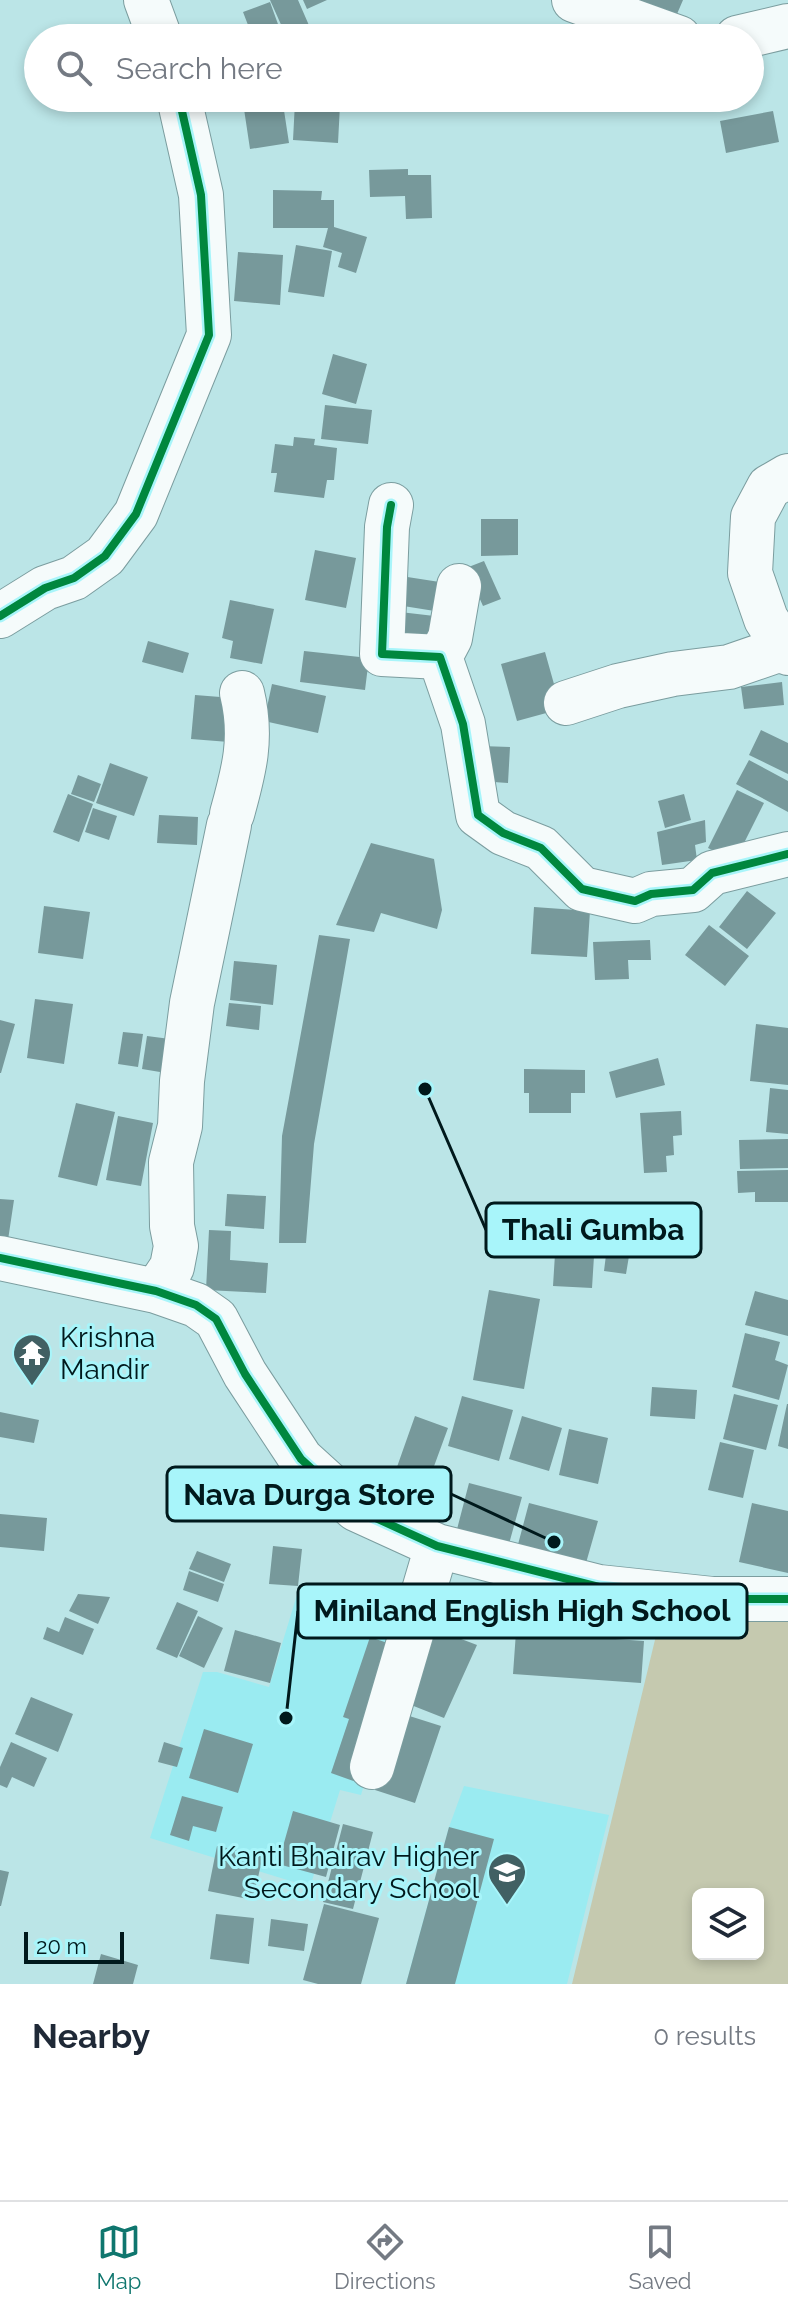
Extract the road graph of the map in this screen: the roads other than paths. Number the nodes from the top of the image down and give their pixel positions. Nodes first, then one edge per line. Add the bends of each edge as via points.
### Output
1 (146, 0) edge
2 (574, 0) edge
3 (155, 24) edge
4 (640, 24) edge
5 (788, 26) edge
6 (764, 32) edge
7 (182, 112) edge
8 (788, 476) edge
9 (391, 505) dead end
10 (459, 586) dead end
11 (0, 616) edge
12 (786, 651) edge
13 (440, 657) junction
14 (242, 693) dead end
15 (566, 703) dead end
16 (788, 854) edge
17 (0, 1258) edge
18 (156, 1291) junction
19 (437, 1546) junction
20 (788, 1599) edge
21 (372, 1767) dead end

1 - 3 street
2 - 4 street
5 - 6 street
7 - 11 street via 201,195 209,335 136,514 105,556
8 - 12 street via 769,487 753,517 750,573 766,619
9 - 13 street via 382,654
10 - 13 street via 450,638
12 - 15 street via 729,667 645,680
13 - 16 street via 463,724 478,815 503,833 541,848 582,889 635,901 693,890 712,873
14 - 18 street via 249,721 246,763 192,1003 180,1126 171,1162 176,1246 172,1267
17 - 18 street
18 - 19 street via 196,1305 216,1319 301,1459 356,1509
19 - 20 street via 599,1587 712,1599
19 - 21 street

